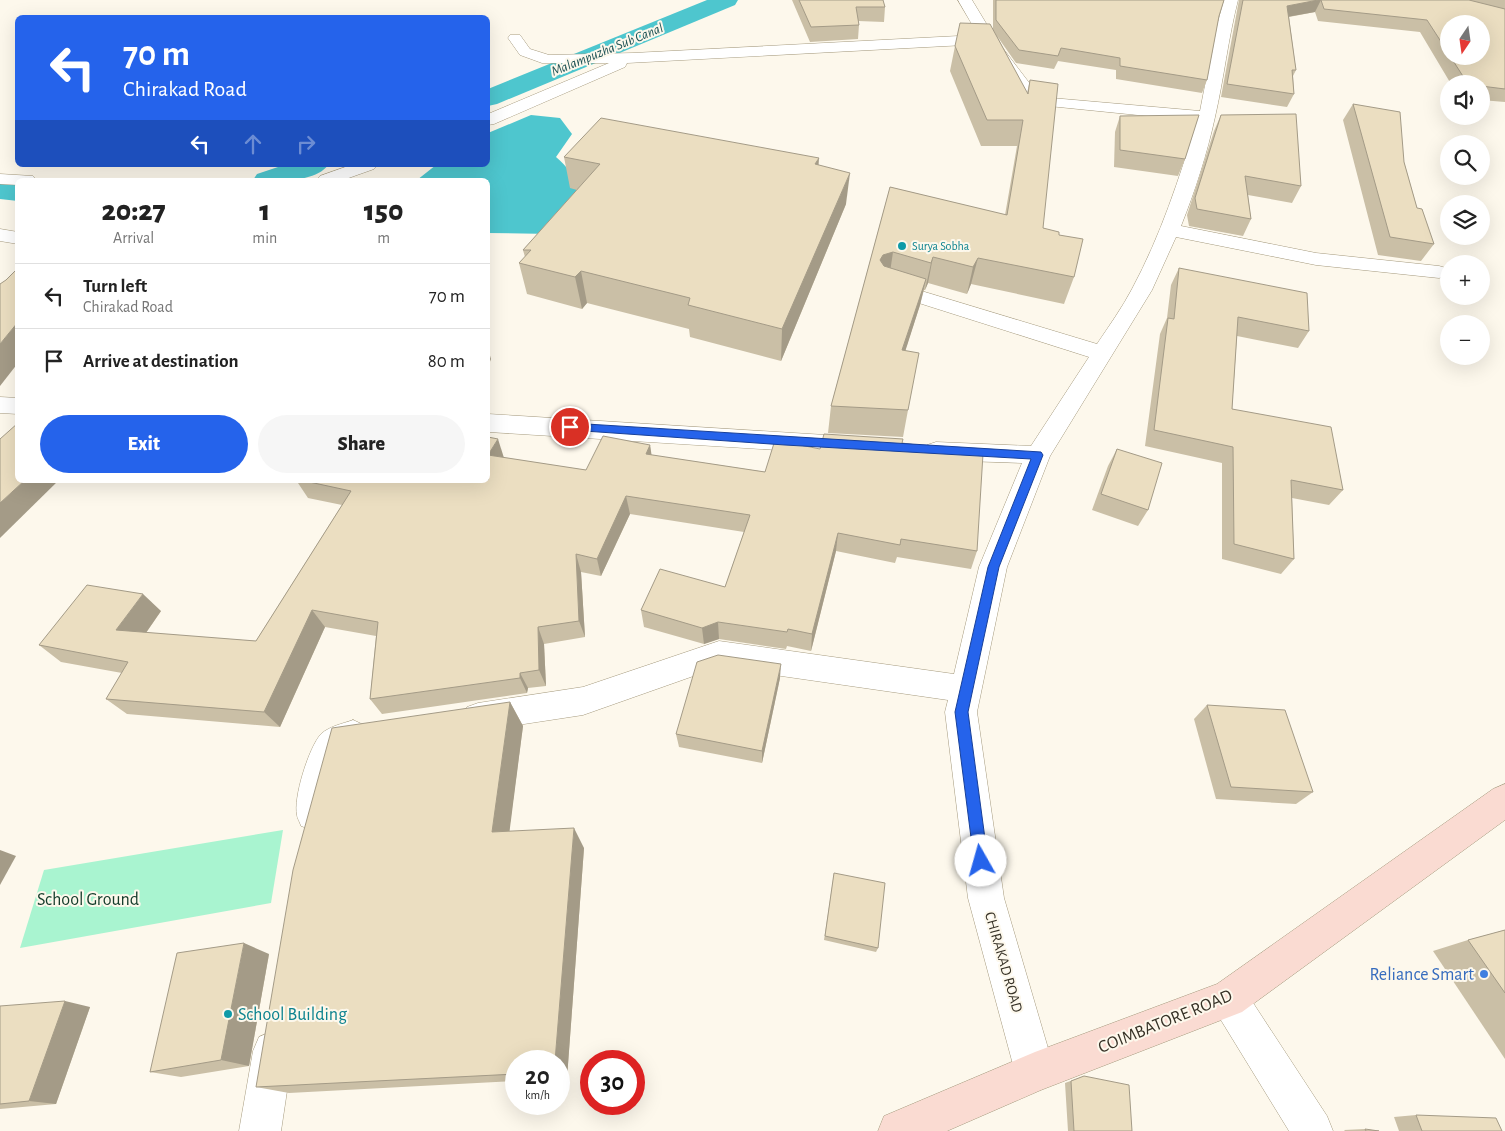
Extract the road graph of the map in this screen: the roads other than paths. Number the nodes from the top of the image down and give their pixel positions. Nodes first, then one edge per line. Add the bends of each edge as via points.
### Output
1 (965, 0) edge
2 (1231, 0) edge
3 (515, 38) dead end
4 (988, 39) junction
5 (633, 58) junction
6 (1207, 117) junction
7 (490, 119) edge
8 (362, 167) edge
9 (332, 178) edge
10 (0, 179) edge
11 (15, 180) edge
12 (1170, 230) junction
13 (0, 234) edge
14 (15, 237) edge
15 (1439, 272) dead end
16 (888, 287) edge
17 (1102, 353) junction
18 (0, 404) edge
19 (15, 406) edge
20 (490, 423) edge
21 (884, 448) edge
22 (914, 449) edge
23 (1038, 455) junction
24 (967, 689) junction
25 (446, 721) edge
26 (388, 730) edge
27 (1505, 800) edge
28 (308, 840) edge
29 (1229, 999) junction
30 (278, 1024) edge
31 (1035, 1072) junction
32 (260, 1131) edge
33 (899, 1131) edge
34 (1312, 1131) edge

1 - 4 street
2 - 6 street, CHIRAKAD ROAD
3 - 5 street via 525,52 547,60
4 - 5 street
4 - 6 street via 1035,101
5 - 7 street
6 - 12 street, CHIRAKAD ROAD
8 - 9 street
10 - 11 street
12 - 15 street via 1316,259
12 - 17 street, CHIRAKAD ROAD via 1142,290
13 - 14 street
16 - 17 street
17 - 23 street, CHIRAKAD ROAD
18 - 19 street
20 - 21 street
22 - 23 street
23 - 24 street, CHIRAKAD ROAD via 993,567
24 - 25 street via 718,654 583,701
24 - 31 street, CHIRAKAD ROAD via 962,712 986,898
26 - 28 street via 348,736 330,746 321,762
27 - 29 main road, COIMBATORE ROAD
29 - 31 main road, COIMBATORE ROAD
29 - 34 street
30 - 32 street
31 - 33 main road, COIMBATORE ROAD

